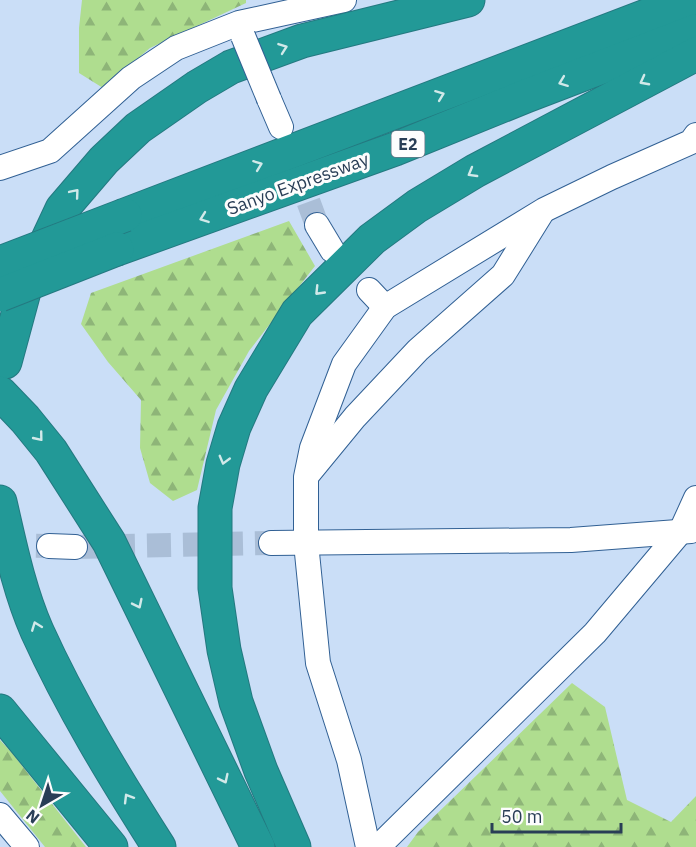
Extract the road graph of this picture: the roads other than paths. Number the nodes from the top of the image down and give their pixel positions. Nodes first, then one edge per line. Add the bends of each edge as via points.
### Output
1 (344, 0) edge
2 (468, 0) edge
3 (688, 0) edge
4 (241, 29) junction
5 (696, 31) edge
6 (696, 54) edge
7 (281, 127) dead end
8 (696, 135) edge
9 (0, 168) edge
10 (544, 210) junction
11 (317, 225) tunnel mouth
12 (332, 250) dead end
13 (0, 263) edge
14 (0, 295) edge
15 (2, 378) edge
16 (306, 477) junction
17 (696, 498) edge
18 (0, 502) edge
19 (688, 531) edge
20 (271, 543) tunnel mouth
21 (306, 543) junction
22 (49, 546) tunnel mouth
23 (75, 547) tunnel mouth
24 (0, 711) edge
25 (0, 815) edge
26 (27, 847) edge
27 (111, 847) edge
28 (159, 847) edge
29 (258, 847) edge
30 (294, 847) edge
31 (368, 847) edge
32 (378, 847) edge

1 - 4 street
15 -> 2 highway via 25,288 62,209 138,128 231,67 302,41
13 -> 3 highway, Sanyo Expressway / E2, bridge
4 - 7 street, bridge
4 - 9 street via 176,48 131,78 50,151
5 -> 14 highway, Sanyo Expressway / E2, bridge via 395,150
6 -> 30 highway via 475,171 372,239 297,313 251,389 223,464 215,508 214,588 236,702
8 - 10 street via 691,142
10 - 16 street via 503,275 418,350
10 - 16 street via 377,298 344,364 312,448
11 - 12 street
15 -> 29 highway via 25,419 51,451 109,542
16 - 21 street
17 - 19 street
28 -> 18 highway via 73,704 36,629
19 - 21 street via 571,540
19 - 32 street via 595,633
20 - 21 street
21 - 31 street via 318,663 349,760
22 - 23 street
24 - 27 highway
25 - 26 street

